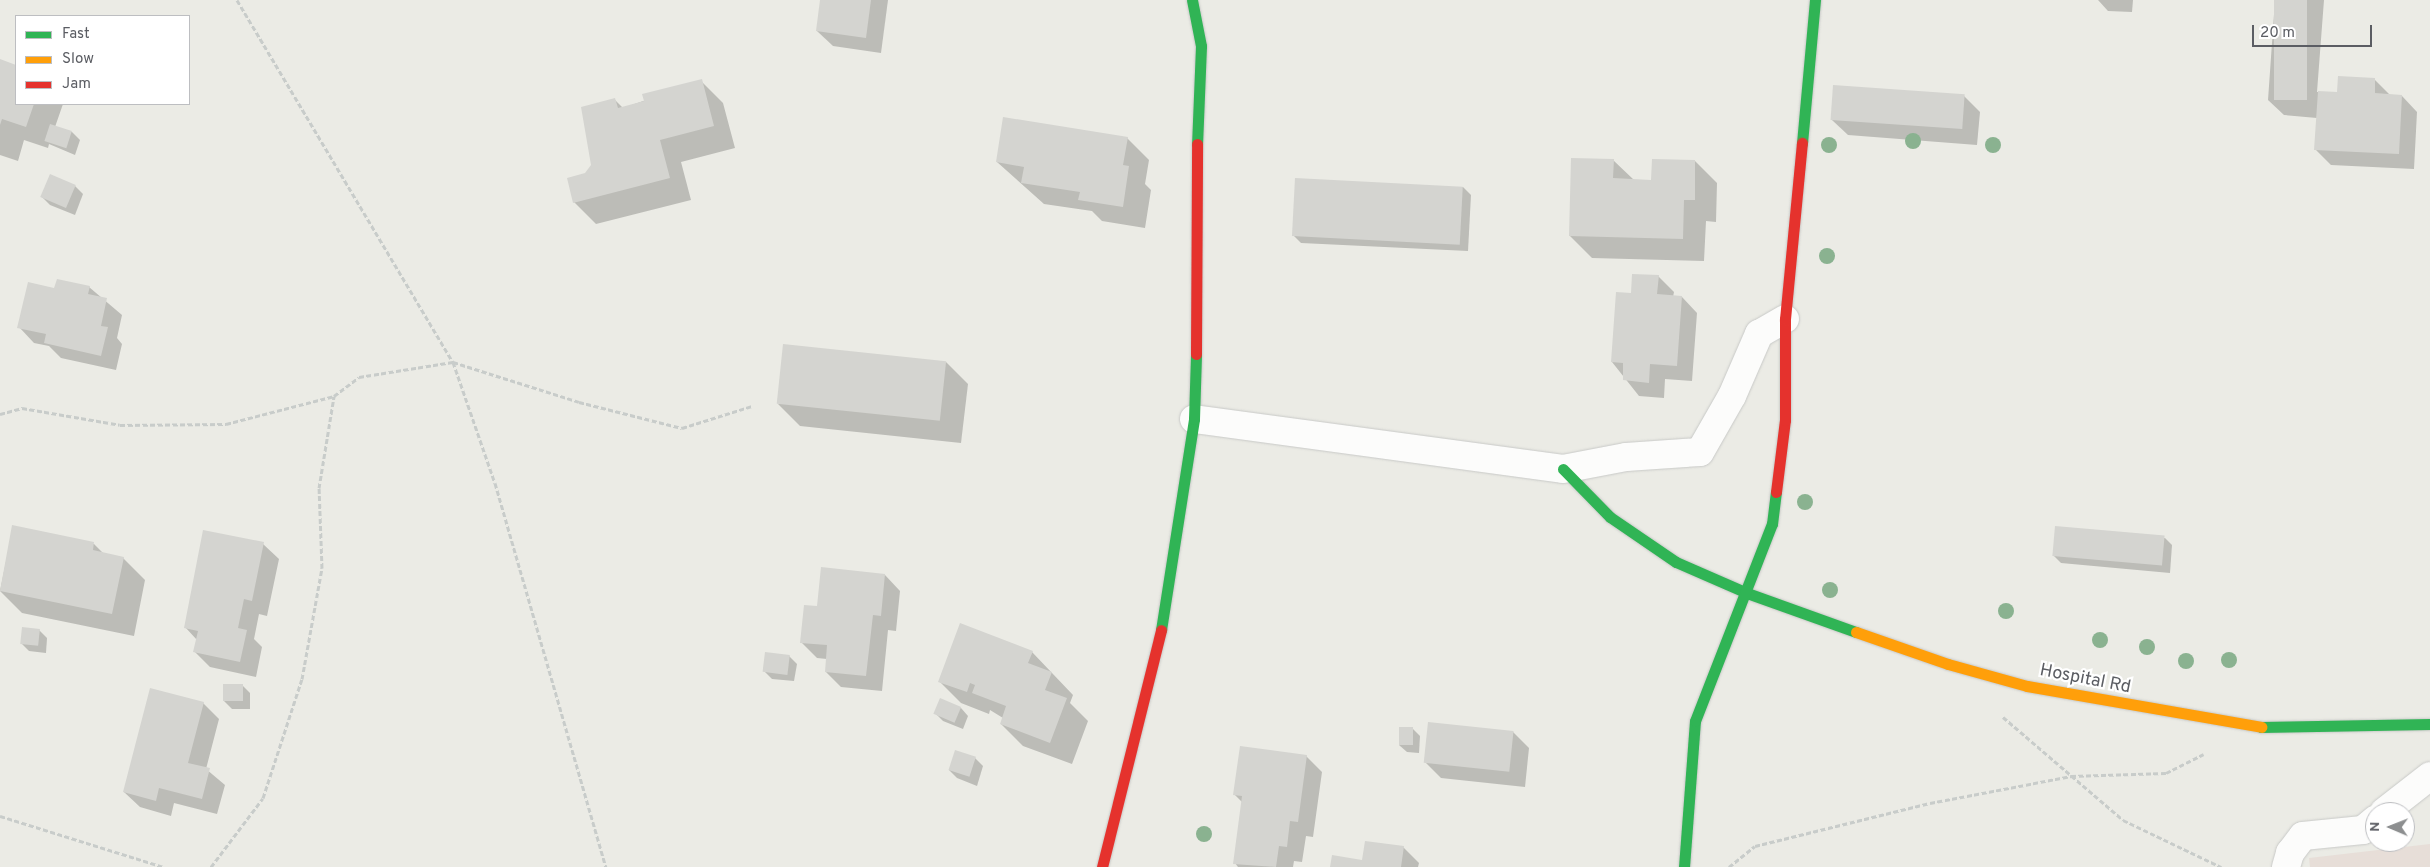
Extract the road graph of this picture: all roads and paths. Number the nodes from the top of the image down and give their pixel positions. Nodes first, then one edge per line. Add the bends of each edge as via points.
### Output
1 (237, 0) edge
2 (1192, 0) edge
3 (1815, 0) edge
4 (1785, 319) junction
5 (452, 362) junction
6 (334, 396) junction
7 (752, 406) dead end
8 (0, 414) edge
9 (1194, 419) junction
10 (1563, 468) junction
11 (1747, 593) junction
12 (1996, 711) dead end
13 (2430, 724) edge
14 (2207, 752) dead end
15 (2071, 776) junction
16 (2430, 776) edge
17 (2397, 802) edge
18 (0, 816) edge
19 (2365, 828) edge
20 (164, 867) edge
21 (211, 867) edge
22 (606, 867) edge
23 (1102, 867) edge
24 (1684, 867) edge
25 (1730, 867) edge
26 (2221, 867) edge
27 (2286, 867) edge

1 - 5 path
2 - 9 street via 1201,46 1196,156
3 - 4 street
4 - 10 street via 1759,334 1732,396 1700,452 1626,458
4 - 11 street via 1785,420 1772,524
5 - 6 path via 359,377
5 - 7 path via 579,402 682,428
5 - 22 path via 495,484
6 - 8 path via 226,424 120,425 22,408
6 - 21 path via 319,488 322,568 302,678 263,798
9 - 10 street
9 - 23 street via 1157,656
10 - 11 street, Hospital Rd via 1617,522 1676,562
11 - 13 street, Hospital Rd via 1948,664 2027,686 2129,706 2257,726
11 - 24 street via 1695,721
12 - 15 path
14 - 15 path via 2166,773
15 - 25 path via 1930,803 1755,846
15 - 26 path via 2123,820
16 - 17 street
18 - 20 path
19 - 27 street via 2303,836 2290,853

